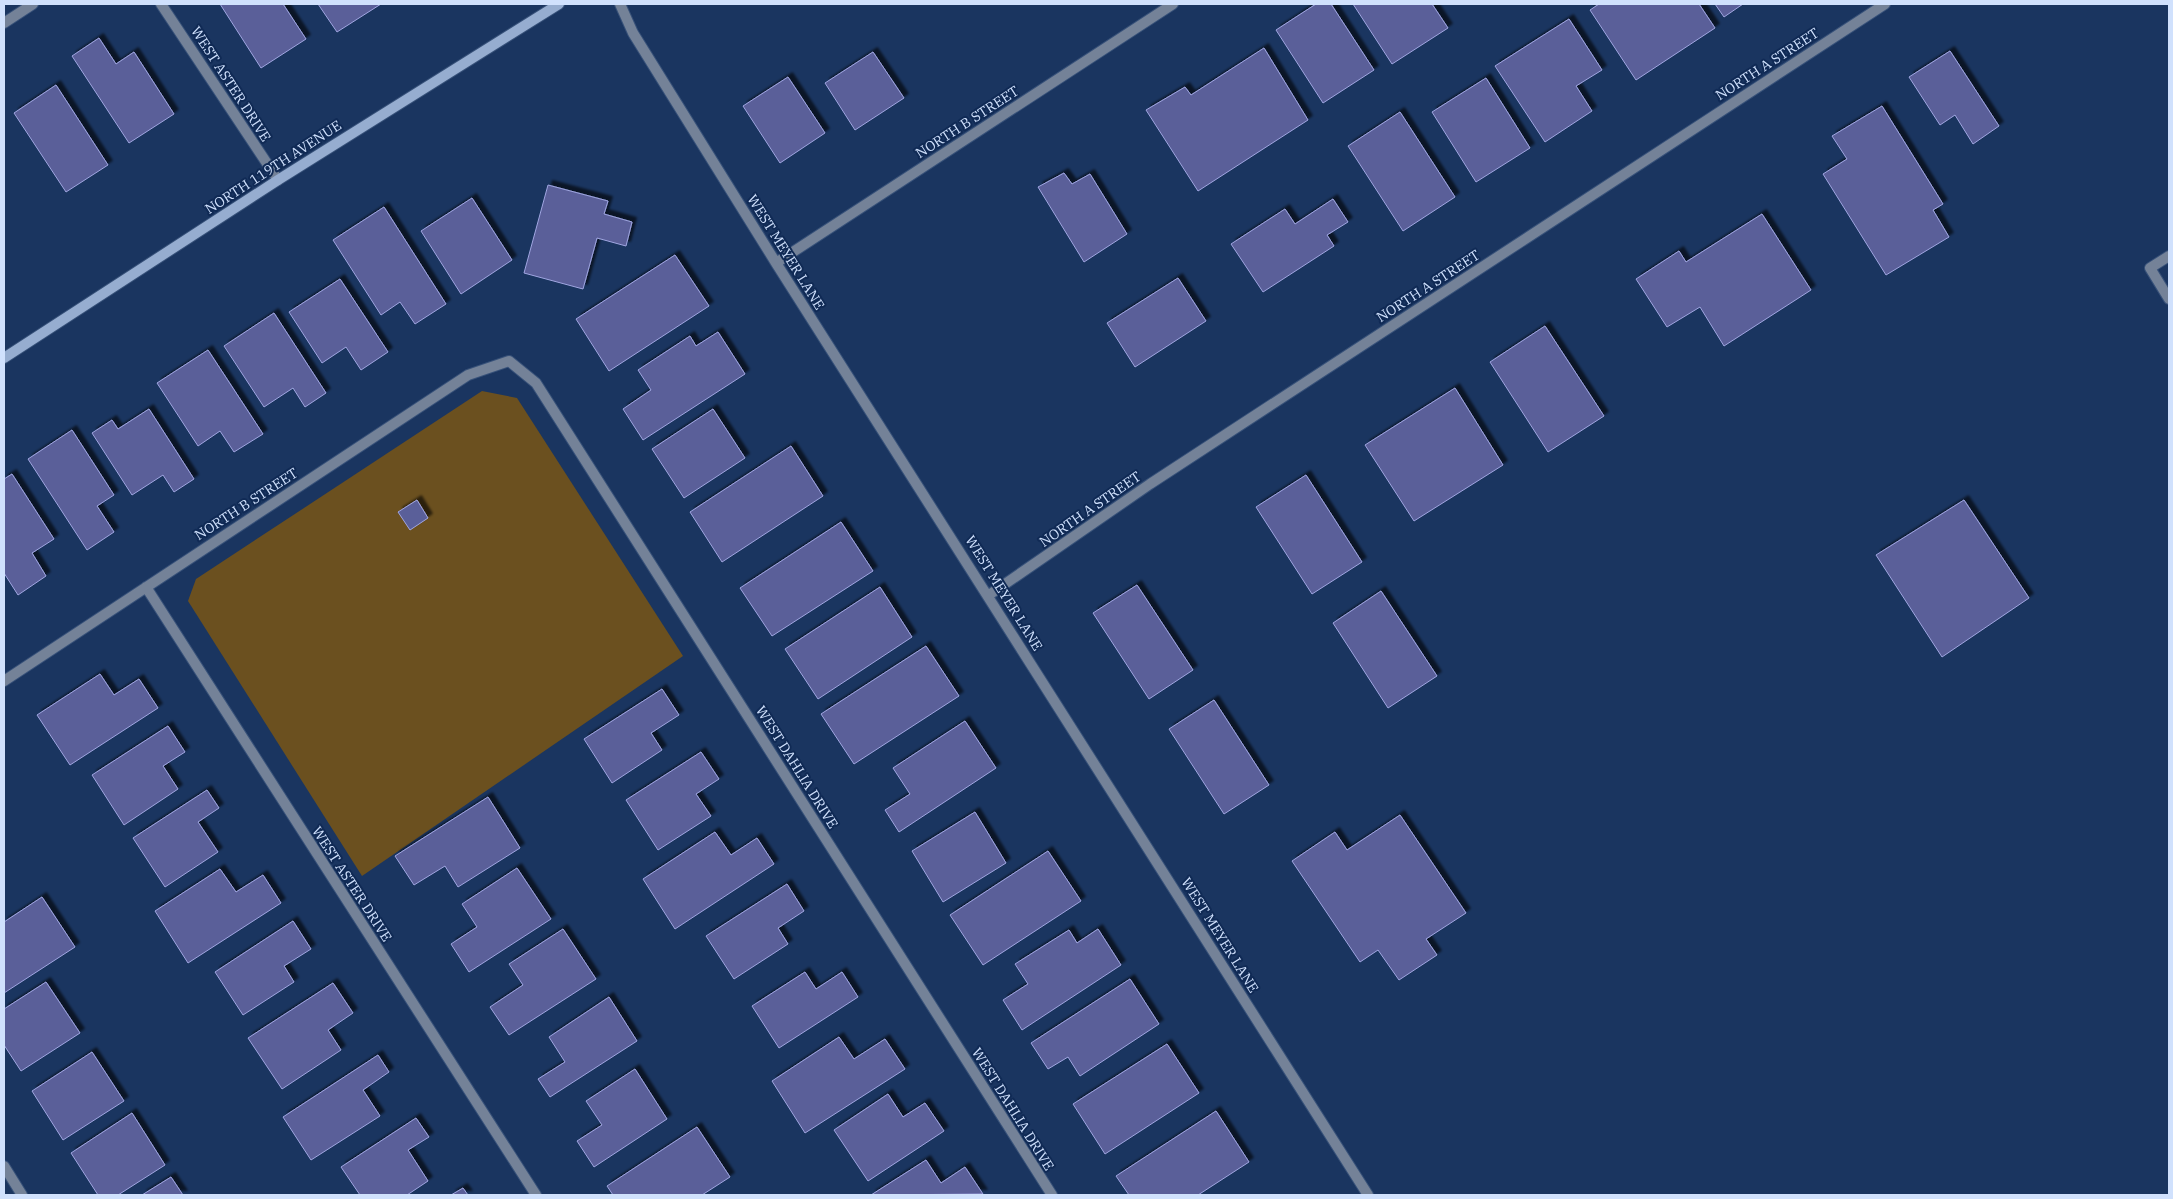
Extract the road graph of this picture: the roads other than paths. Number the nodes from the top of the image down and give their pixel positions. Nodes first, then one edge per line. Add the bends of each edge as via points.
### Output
1 (33, 4) edge
2 (162, 4) edge
3 (559, 4) edge
4 (620, 4) edge
5 (1173, 4) edge
6 (1885, 4) edge
7 (4, 23) edge
8 (278, 180) junction
9 (2169, 256) edge
10 (776, 263) junction
11 (2169, 299) edge
12 (4, 358) edge
13 (509, 361) joint
14 (146, 587) junction
15 (989, 595) junction
16 (4, 680) edge
17 (4, 1166) edge
18 (22, 1195) edge
19 (536, 1195) edge
20 (1052, 1195) edge
21 (1368, 1195) edge

1 - 7 street
2 - 8 street, WEST ASTER DRIVE
3 - 8 street, NORTH 119TH AVENUE
4 - 10 street, WEST MEYER LANE via 633,33
5 - 10 street, NORTH B STREET
6 - 15 street, NORTH A STREET via 1150,484
8 - 12 street, NORTH 119TH AVENUE
9 - 11 street via 2150,268
10 - 15 street, WEST MEYER LANE
13 - 14 street, NORTH B STREET via 468,375
13 - 20 street, WEST DAHLIA DRIVE via 536,383
14 - 16 street, NORTH B STREET
14 - 19 street, WEST ASTER DRIVE
15 - 21 street, WEST MEYER LANE
17 - 18 street

